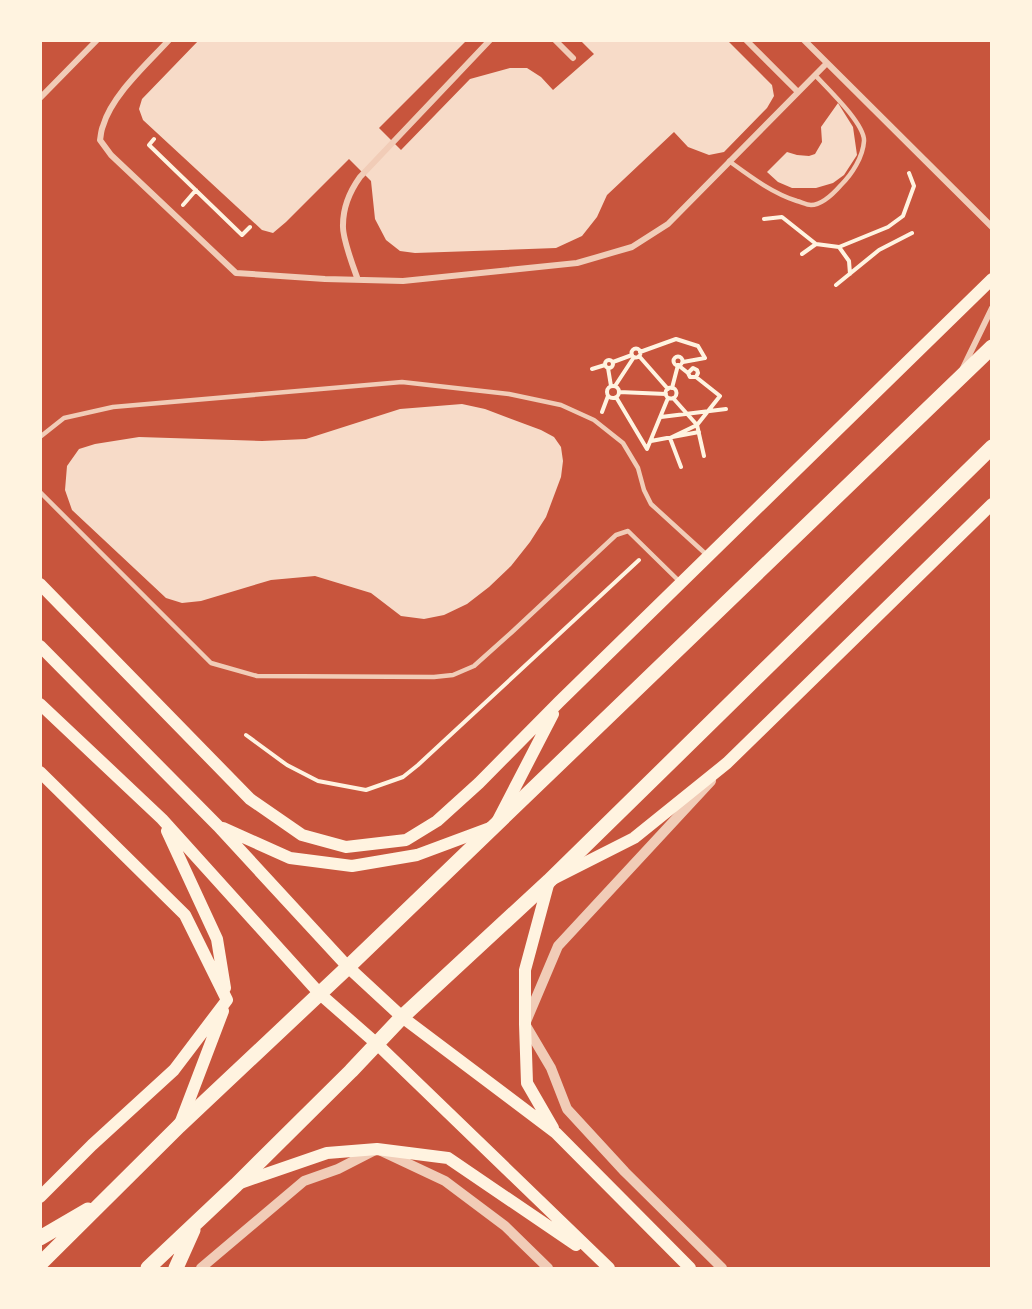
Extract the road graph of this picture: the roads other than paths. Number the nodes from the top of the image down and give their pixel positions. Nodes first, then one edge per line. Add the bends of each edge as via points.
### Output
1 (97, 40) edge
2 (169, 40) edge
3 (490, 40) edge
4 (555, 40) edge
5 (746, 40) edge
6 (804, 40) edge
7 (573, 58) dead end
8 (827, 63) junction
9 (815, 75) junction
10 (798, 92) junction
11 (40, 98) edge
12 (729, 161) junction
13 (992, 227) edge
14 (992, 279) edge
15 (358, 280) junction
16 (992, 308) edge
17 (992, 347) edge
18 (956, 382) junction
19 (40, 437) edge
20 (992, 447) edge
21 (40, 492) edge
22 (992, 504) edge
23 (708, 556) junction
24 (680, 583) junction
25 (40, 584) edge
26 (40, 646) edge
27 (559, 702) junction
28 (40, 704) edge
29 (727, 763) junction
30 (40, 772) edge
31 (162, 819) junction
32 (218, 826) junction
33 (495, 826) junction
34 (549, 880) junction
35 (348, 967) junction
36 (320, 994) junction
37 (227, 1000) junction
38 (402, 1017) junction
39 (525, 1024) junction
40 (377, 1044) junction
41 (179, 1126) junction
42 (556, 1133) junction
43 (377, 1149) junction
44 (236, 1185) junction
45 (40, 1197) edge
46 (108, 1198) junction
47 (196, 1223) junction
48 (40, 1238) edge
49 (40, 1264) edge
50 (607, 1267) edge
51 (148, 1269) edge
52 (176, 1269) edge
53 (201, 1269) edge
54 (548, 1269) edge
55 (690, 1269) edge
56 (722, 1269) edge

1 - 11 street
2 - 15 street via 125,86 112,106 100,140 111,155 236,273
3 - 15 street via 351,190 342,226
4 - 7 street
5 - 10 street
6 - 8 street
8 - 9 street
8 - 13 street
9 - 10 street
9 - 12 lane via 853,117 864,140 859,161 837,190 810,205 772,191
10 - 12 street
12 - 15 street via 668,224 632,247 577,263 403,281
14 - 23 main road
16 - 18 street
17 - 18 main road
18 - 33 main road
19 - 23 lane via 64,418 113,406 402,382 509,394 561,405 594,420 623,443 638,468 651,504
20 - 34 main road
21 - 24 lane via 211,663 257,676 453,675 474,666 616,535 628,531
22 - 29 main road
23 - 24 main road
24 - 27 main road
25 - 27 main road via 250,799 302,835 346,847 405,840 437,821
26 - 32 main road
27 - 33 main road
28 - 31 main road
29 - 34 main road via 634,838
29 - 39 street via 558,946
30 - 37 main road via 185,915
31 - 36 main road
31 - 37 main road via 217,939
32 - 33 main road via 290,858 352,866 417,855
32 - 35 main road
33 - 35 main road
34 - 38 main road
34 - 39 main road via 525,970
35 - 36 main road
35 - 38 main road
36 - 40 main road
36 - 41 main road
37 - 41 main road
37 - 45 main road via 174,1070
38 - 40 main road
38 - 42 main road
39 - 42 main road via 527,1083
39 - 56 street via 551,1068 567,1109
40 - 44 main road
40 - 50 main road
41 - 46 main road
42 - 55 main road
43 - 44 main road via 327,1154
43 - 50 main road via 448,1158
43 - 53 street via 304,1181
43 - 54 street via 445,1181 505,1226
44 - 47 main road
46 - 48 main road
46 - 49 main road
47 - 51 main road
47 - 52 main road

